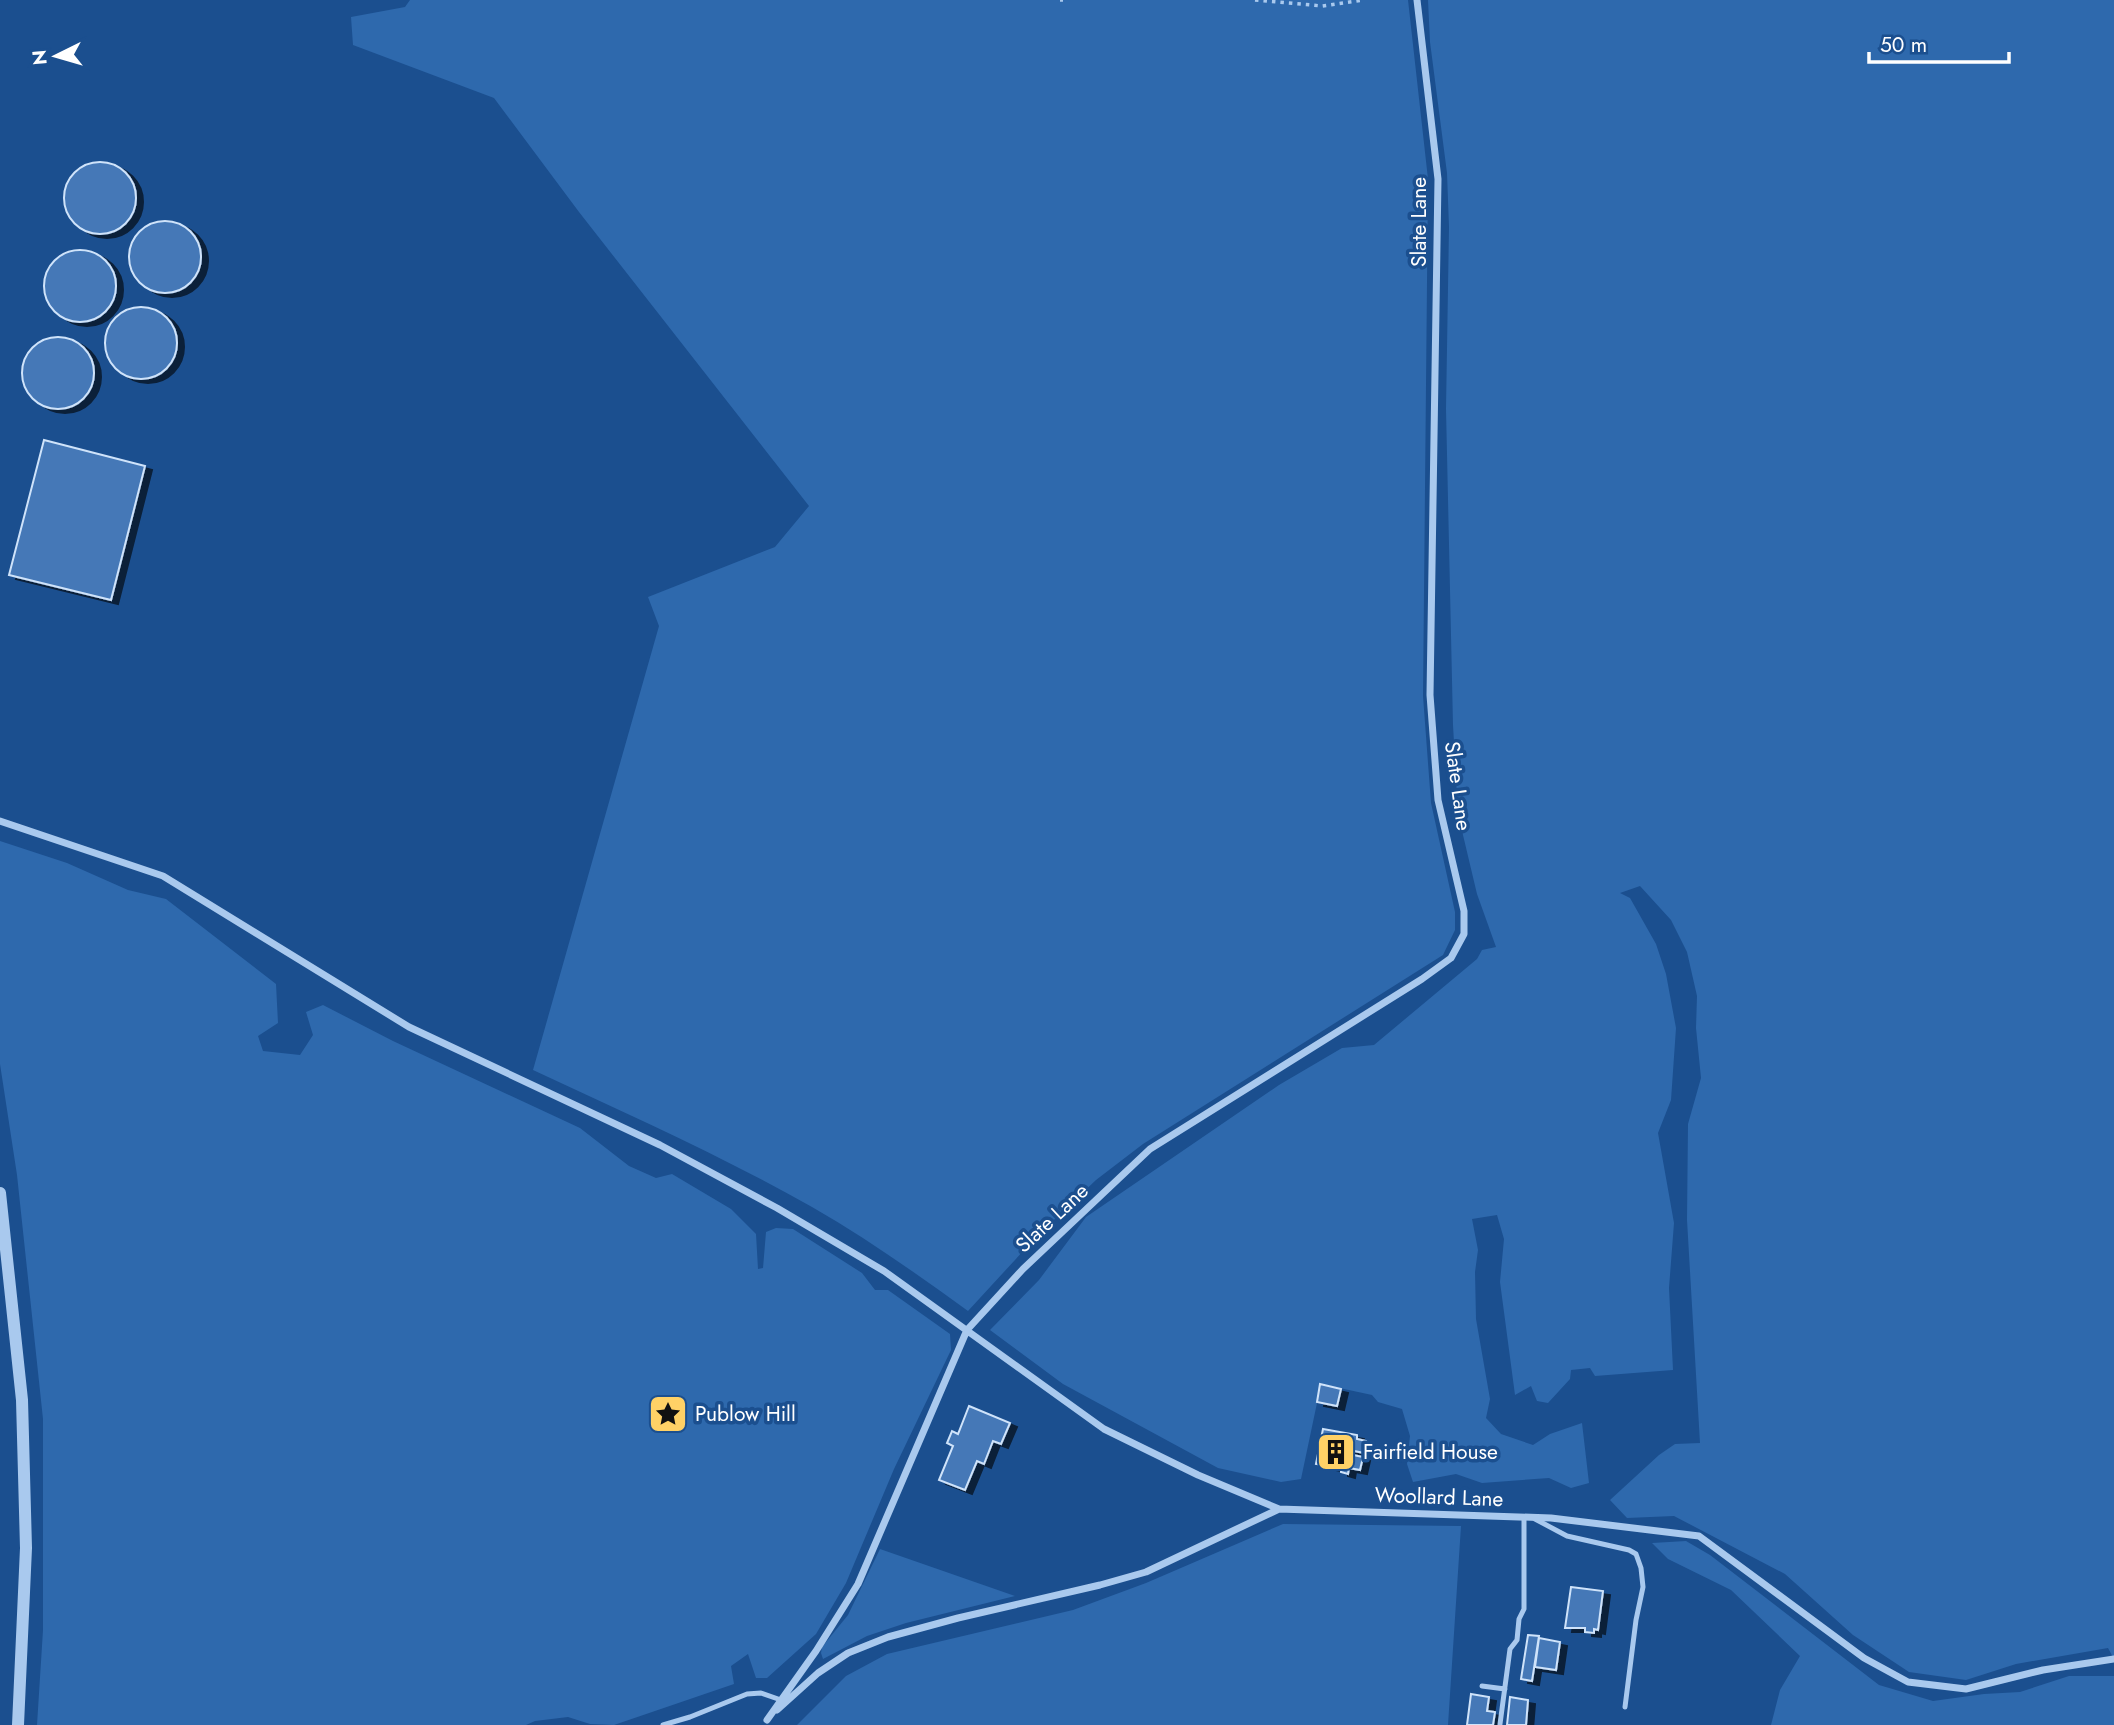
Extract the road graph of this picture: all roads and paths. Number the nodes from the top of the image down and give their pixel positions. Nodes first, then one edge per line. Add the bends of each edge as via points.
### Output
1 (1255, 0) edge
2 (1364, 0) edge
3 (1417, 0) edge
4 (0, 821) edge
5 (0, 1193) edge
6 (967, 1330) junction
7 (1279, 1508) junction
8 (1528, 1517) junction
9 (2114, 1659) edge
10 (1482, 1686) dead end
11 (1504, 1689) junction
12 (781, 1700) junction
13 (1625, 1707) dead end
14 (765, 1723) edge
15 (1500, 1724) edge
16 (18, 1725) edge
17 (663, 1725) edge

1 - 2 path via 1321,6
3 - 6 street, Slate Lane via 1438,179 1430,695 1438,800 1464,911 1464,934 1451,957 1422,979 1150,1149 1023,1269
4 - 6 street via 163,876 409,1027 660,1145 777,1208 884,1270
5 - 16 street via 22,1400 26,1548
6 - 7 street via 1104,1429
6 - 12 street, Slate Lane via 858,1584
7 - 8 street, Woollard Lane
7 - 14 street, Woollard Lane via 1146,1572 958,1618 848,1653 818,1673
8 - 9 street, Woollard Lane via 1699,1536 1864,1658 1908,1682 1966,1689
8 - 11 lane via 1524,1609 1517,1640 1510,1649
8 - 13 lane via 1567,1536 1636,1554 1643,1587
10 - 11 lane
11 - 15 lane
12 - 14 street, Slate Lane
12 - 17 lane via 747,1694

